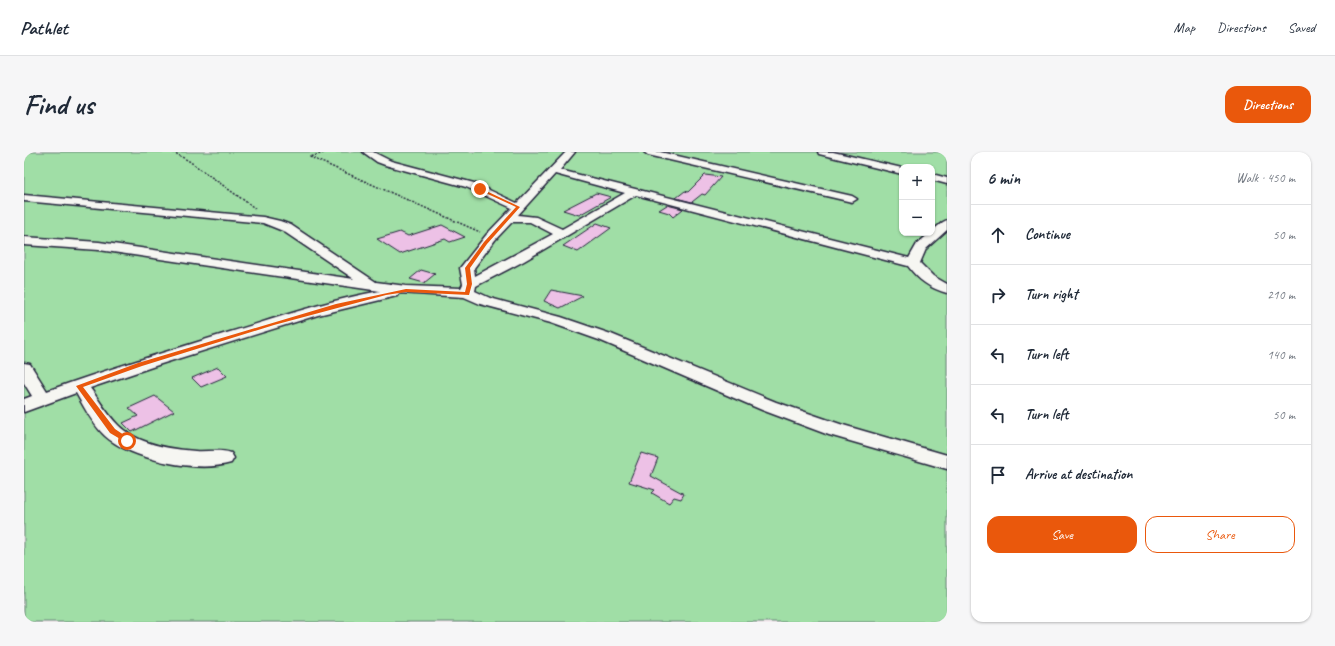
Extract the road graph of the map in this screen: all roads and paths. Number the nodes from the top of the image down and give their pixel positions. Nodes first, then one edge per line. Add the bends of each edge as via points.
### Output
1 (173, 152) edge
2 (327, 152) edge
3 (367, 152) edge
4 (571, 152) edge
5 (648, 152) edge
6 (822, 152) edge
7 (899, 169) edge
8 (553, 171) junction
9 (935, 179) edge
10 (947, 181) edge
11 (636, 191) junction
12 (24, 198) edge
13 (852, 199) dead end
14 (513, 212) junction
15 (276, 223) junction
16 (947, 224) edge
17 (562, 233) junction
18 (491, 237) junction
19 (24, 241) edge
20 (913, 263) junction
21 (375, 286) junction
22 (468, 289) junction
23 (947, 289) edge
24 (406, 290) junction
25 (24, 368) edge
26 (80, 386) junction
27 (43, 399) junction
28 (24, 406) edge
29 (224, 458) dead end
30 (947, 462) edge

1 - 15 path
2 - 18 path via 310,157
3 - 14 street via 388,163 480,189
4 - 8 street
5 - 13 street
6 - 7 street
8 - 11 street
8 - 14 street
9 - 10 street
11 - 17 street
11 - 20 street
12 - 15 street
14 - 17 street
14 - 18 street
15 - 21 street
16 - 20 street via 921,247
17 - 22 street
18 - 22 street via 467,268
19 - 21 street via 99,246
20 - 23 street via 920,274
21 - 24 street
22 - 24 street
22 - 30 street via 485,301 556,320 605,337 768,406 836,430
24 - 26 street via 272,324 140,364
25 - 27 street
26 - 27 street
26 - 29 street via 112,431 127,441 146,449 191,459
27 - 28 street

